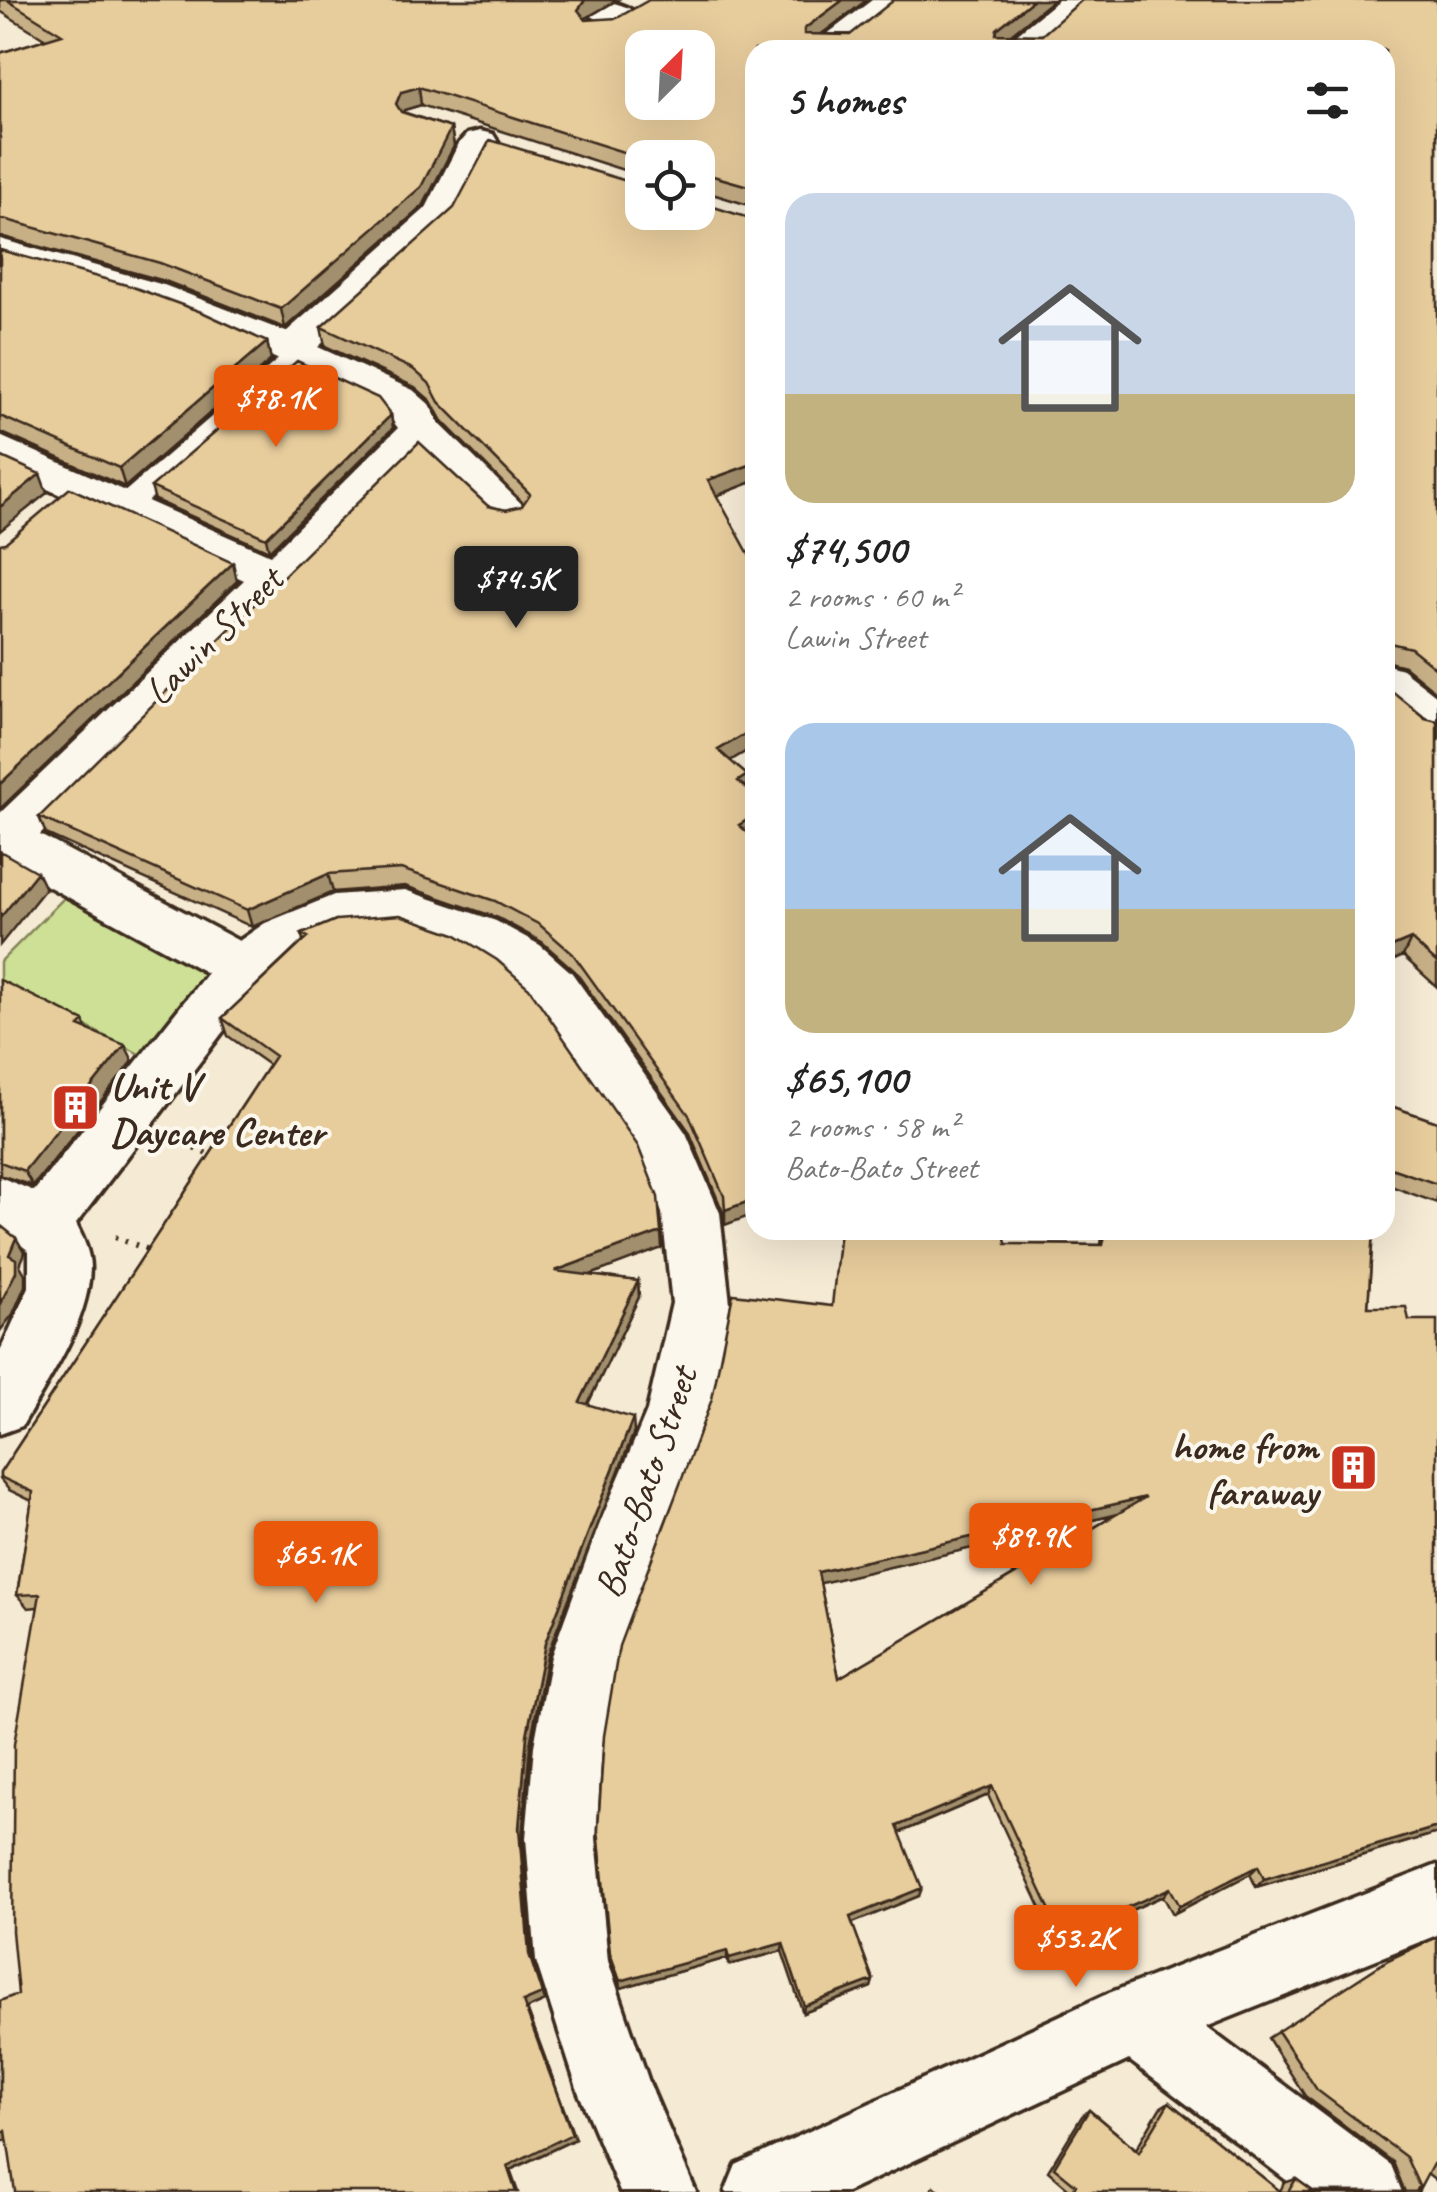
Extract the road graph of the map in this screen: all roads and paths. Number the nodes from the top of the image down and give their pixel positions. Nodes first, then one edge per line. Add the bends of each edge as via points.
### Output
1 (894, 0) edge
2 (1079, 0) edge
3 (838, 40) edge
4 (1028, 40) edge
5 (482, 142) dead end
6 (0, 251) edge
7 (296, 352) junction
8 (420, 429) junction
9 (0, 450) edge
10 (124, 507) junction
11 (507, 511) edge
12 (273, 575) junction
13 (2, 838) edge
14 (242, 968) junction
15 (124, 1117) junction
16 (226, 1162) edge
17 (20, 1213) edge
18 (164, 1256) edge
19 (0, 1406) edge
20 (1437, 1900) edge
21 (1136, 2019) junction
22 (658, 2192) edge
23 (763, 2192) edge
24 (1364, 2192) edge

1 - 3 street
2 - 4 street
5 - 7 street via 460,166 454,198 440,216
6 - 7 street via 178,302
7 - 8 street via 398,400
7 - 10 lane
8 - 11 street
8 - 12 street, Lawin Street
9 - 10 street via 65,497
10 - 12 street
12 - 13 street, Lawin Street
13 - 14 street
14 - 15 street, Bato-Bato Street
14 - 22 street, Bato-Bato Street via 283,937 334,915 405,910 478,935 552,988 666,1150 691,1213 700,1303 696,1330 678,1411 584,1656 568,1746 562,1838 572,1961 615,2091
15 - 16 path
15 - 17 street, Bato-Bato Street
17 - 18 path via 79,1223
17 - 19 street via 59,1250 58,1287 44,1330
20 - 21 street
21 - 23 street
21 - 24 street

